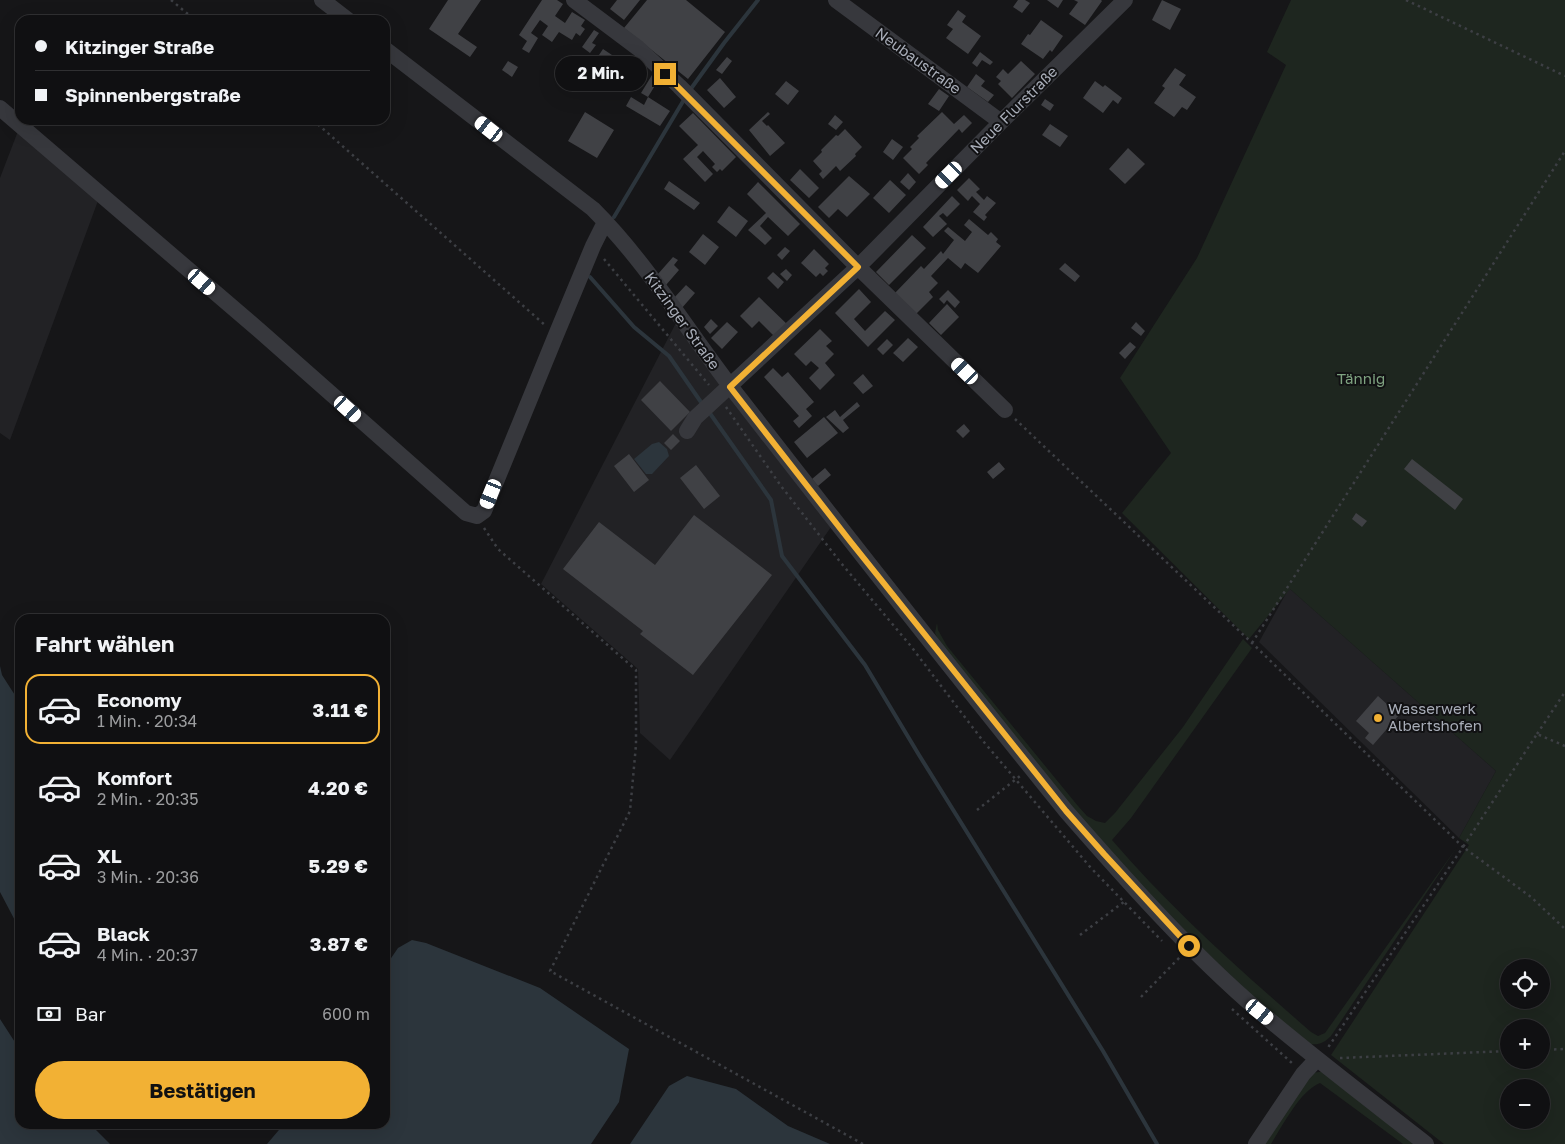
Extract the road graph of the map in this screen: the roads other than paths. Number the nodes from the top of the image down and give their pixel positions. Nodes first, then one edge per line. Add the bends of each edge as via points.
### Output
1 (322, 0) edge
2 (574, 0) edge
3 (836, 0) edge
4 (1125, 0) edge
5 (342, 15) edge
6 (390, 53) edge
7 (0, 108) edge
8 (15, 121) edge
9 (1001, 122) junction
10 (20, 125) edge
11 (606, 222) junction
12 (858, 267) junction
13 (724, 392) junction
14 (1005, 410) road end
15 (691, 425) dead end
16 (1317, 1059) junction
17 (1256, 1144) edge
18 (1426, 1144) edge

1 - 5 street
2 - 12 street via 638,48
3 - 9 street, Neubaustraße
4 - 9 street, Neue Flurstraße
6 - 11 street, Kitzinger Straße
7 - 8 street
9 - 12 street, Neue Flurstraße
10 - 11 street via 466,513 477,516 484,512 593,246
11 - 13 street, Kitzinger Straße via 630,250
12 - 13 street, Neue Flurstraße
12 - 14 street
13 - 15 street, Neue Flurstraße
13 - 16 street, Kitzinger Straße via 1066,811 1189,946
16 - 17 street via 1303,1074
16 - 18 street, Kitzinger Straße

